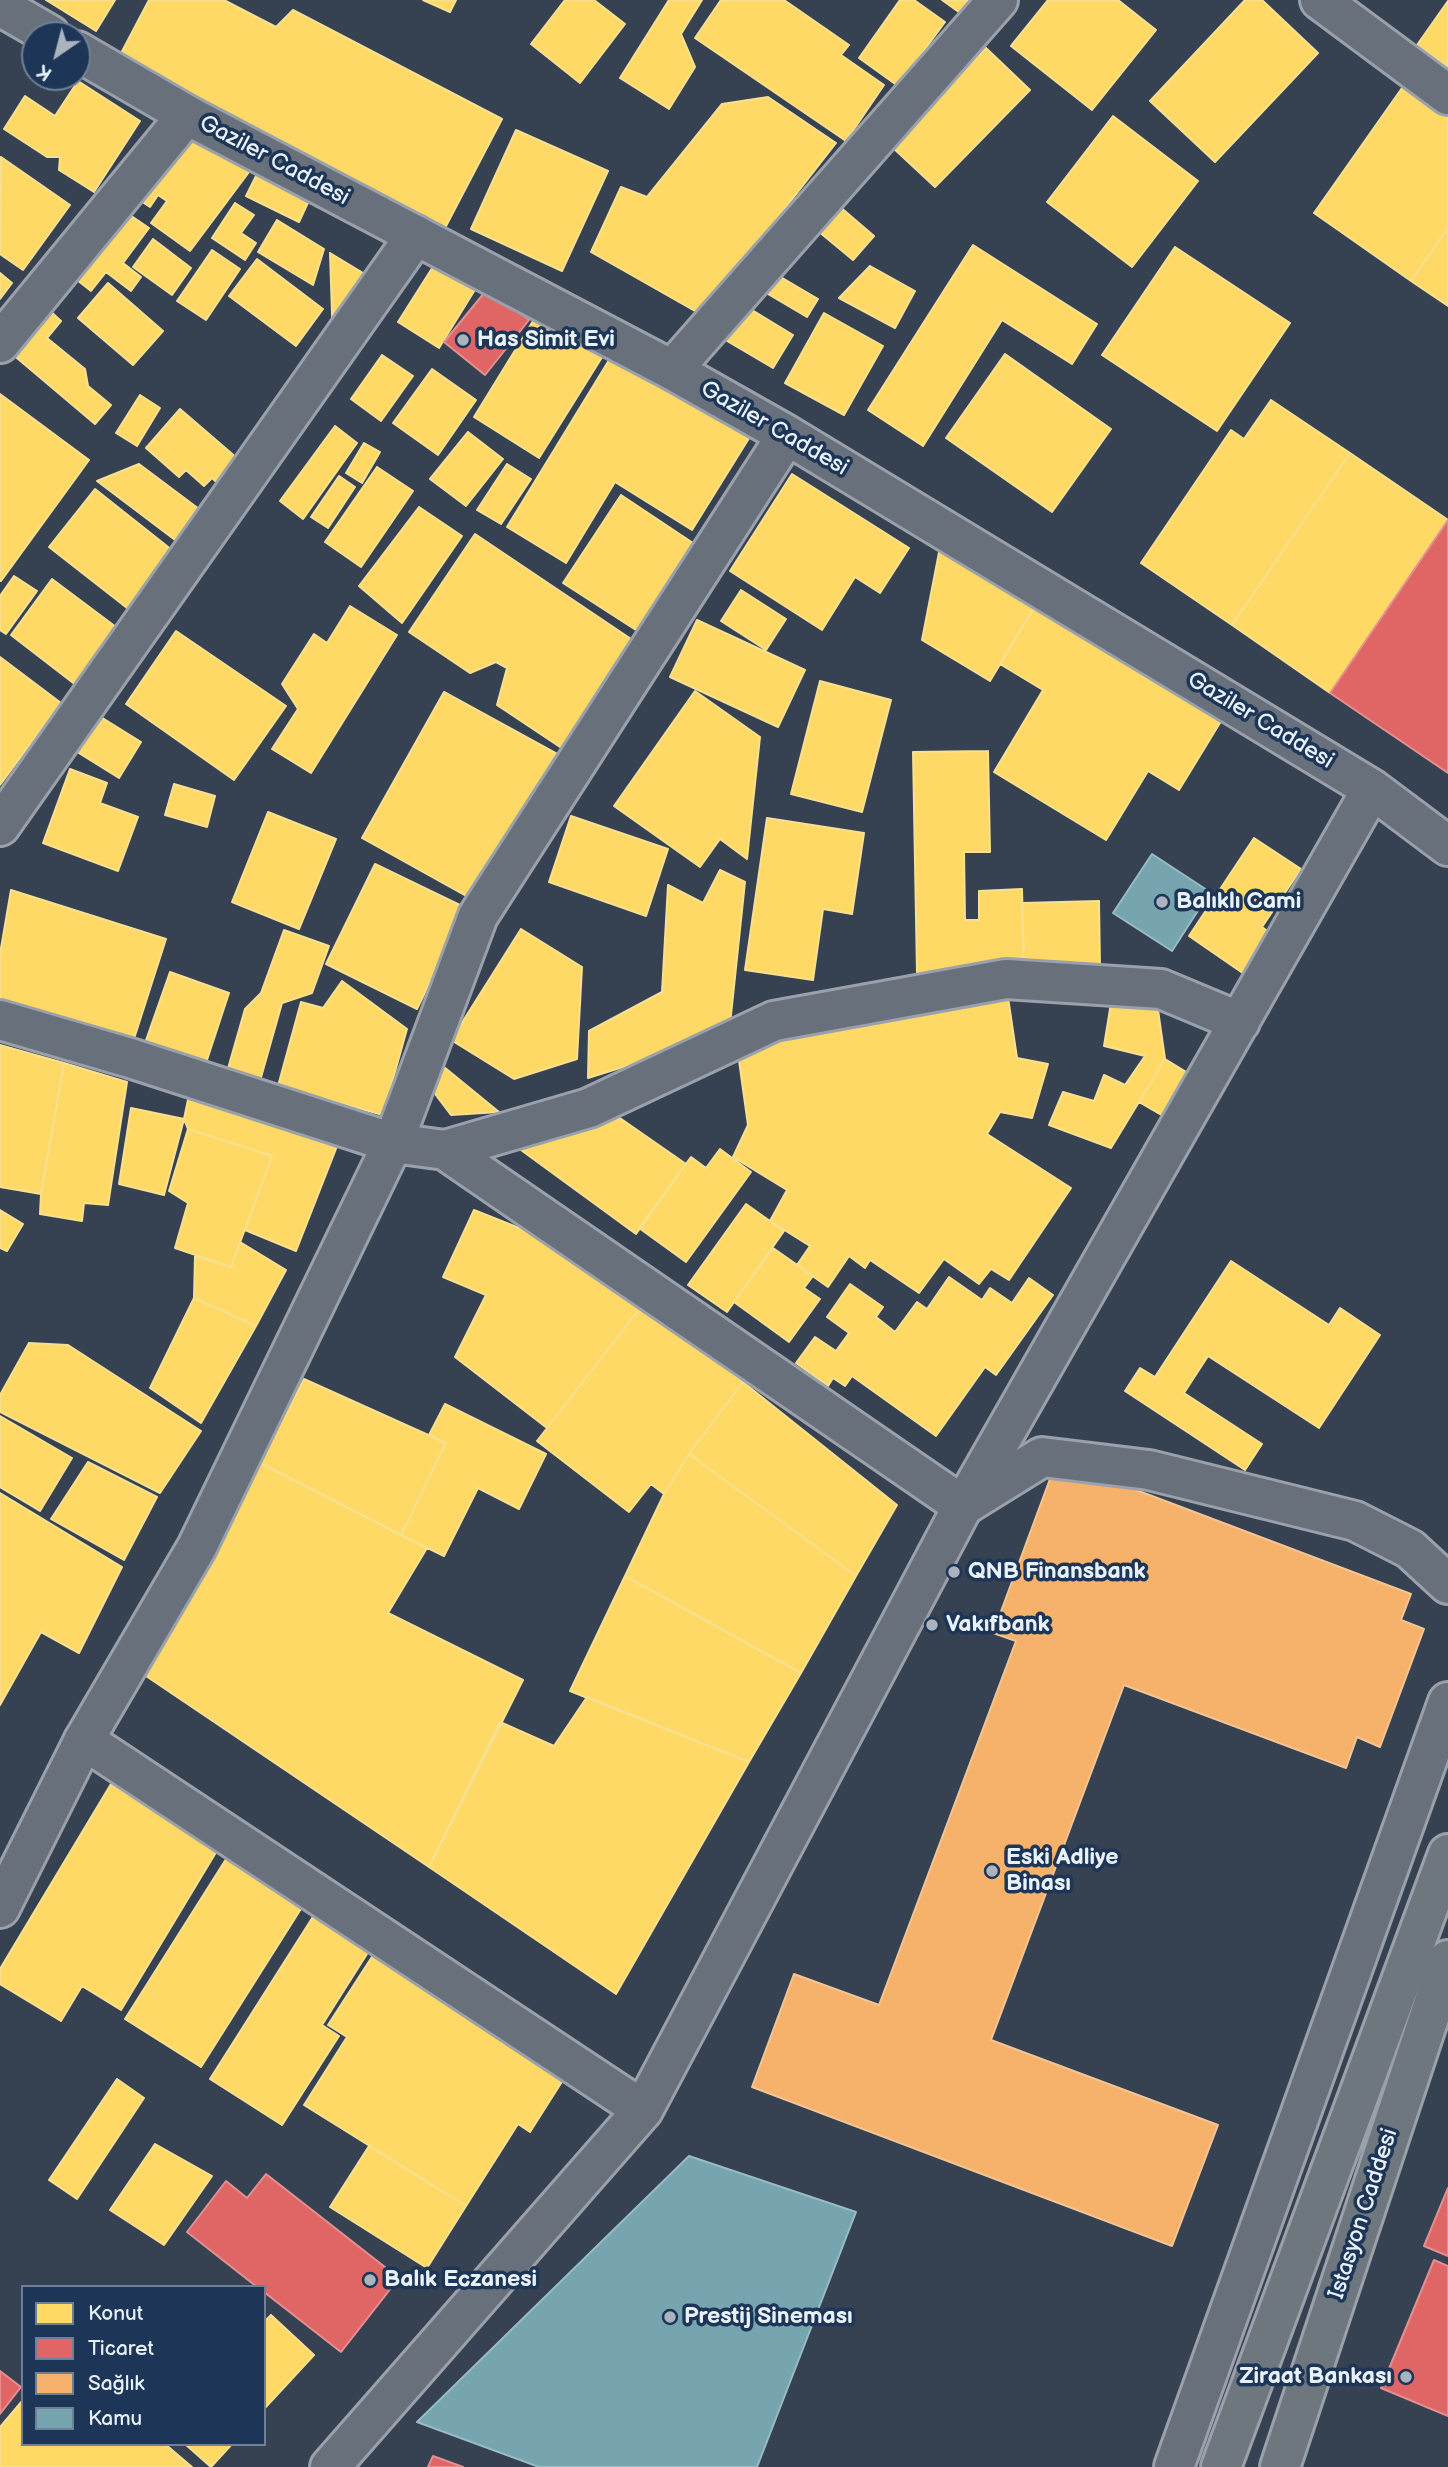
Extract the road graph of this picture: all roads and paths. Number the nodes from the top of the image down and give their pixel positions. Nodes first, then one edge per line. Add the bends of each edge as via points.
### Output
1 (998, 0) edge
2 (1320, 0) edge
3 (0, 6) edge
4 (26, 21) edge
5 (91, 59) edge
6 (1448, 95) edge
7 (187, 115) junction
8 (416, 235) junction
9 (0, 343) edge
10 (671, 370) junction
11 (787, 435) junction
12 (1372, 789) junction
13 (0, 826) edge
14 (1448, 846) edge
15 (0, 1020) edge
16 (1240, 1022) junction
17 (393, 1143) junction
18 (445, 1150) junction
19 (962, 1506) junction
20 (1448, 1584) edge
21 (1448, 1702) edge
22 (84, 1740) junction
23 (1448, 1854) edge
24 (0, 1908) edge
25 (1448, 1960) edge
26 (643, 2110) junction
27 (330, 2467) edge
28 (1174, 2467) edge
29 (1221, 2467) edge
30 (1280, 2467) edge

1 - 10 street
2 - 6 street
3 - 4 street
5 - 7 street, Gaziler Caddesi
7 - 8 street, Gaziler Caddesi
7 - 9 street
8 - 10 street, Gaziler Caddesi
8 - 13 street
10 - 11 street, Gaziler Caddesi
11 - 12 street, Gaziler Caddesi
11 - 17 street via 478,916
12 - 14 street, Gaziler Caddesi
12 - 16 street
15 - 17 street
16 - 18 street via 1161,989 1006,979 774,1021 589,1108
16 - 19 street
17 - 18 street
17 - 22 street via 197,1546
18 - 19 street
19 - 20 street via 1042,1457 1149,1471 1355,1521 1410,1549
19 - 26 street
21 - 28 street
22 - 24 street
22 - 26 street
23 - 29 main road
25 - 30 main road, Istasyon Caddesi
26 - 27 street

